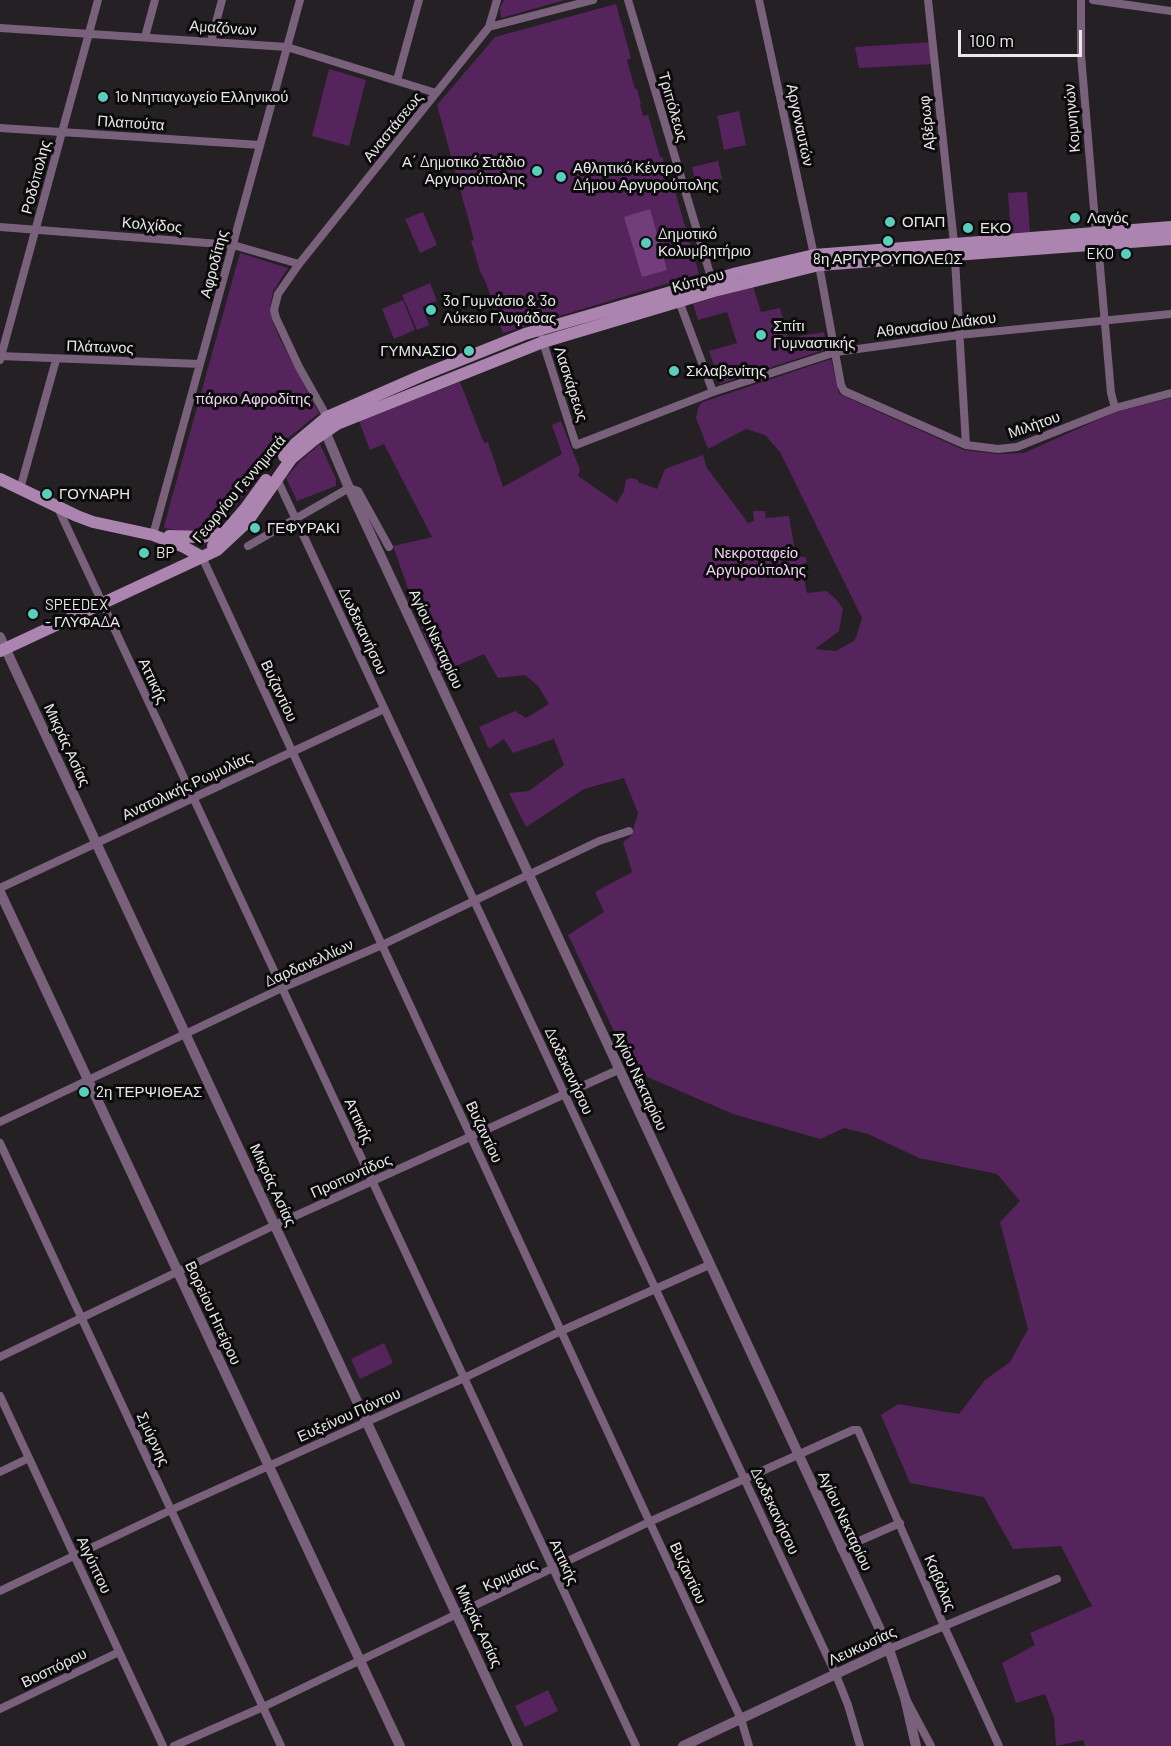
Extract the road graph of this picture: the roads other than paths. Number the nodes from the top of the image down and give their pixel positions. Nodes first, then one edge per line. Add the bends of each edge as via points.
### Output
1 (98, 0) edge
2 (155, 0) edge
3 (222, 0) edge
4 (300, 0) edge
5 (419, 0) edge
6 (497, 0) edge
7 (593, 0) edge
8 (628, 0) edge
9 (759, 0) edge
10 (928, 0) edge
11 (1081, 0) edge
12 (1093, 0) edge
13 (1171, 10) edge
14 (489, 27) junction
15 (0, 28) edge
16 (89, 33) junction
17 (145, 37) junction
18 (211, 41) junction
19 (287, 47) junction
20 (397, 80) junction
21 (436, 93) junction
22 (0, 128) edge
23 (62, 132) junction
24 (260, 145) junction
25 (0, 226) edge
26 (1171, 227) edge
27 (36, 229) junction
28 (1171, 238) edge
29 (1097, 239) junction
30 (233, 245) junction
31 (954, 249) junction
32 (816, 260) junction
33 (299, 264) junction
34 (713, 285) junction
35 (679, 301) junction
36 (1171, 314) edge
37 (1104, 320) junction
38 (959, 335) junction
39 (541, 336) junction
40 (836, 352) junction
41 (0, 358) edge
42 (56, 360) junction
43 (200, 363) junction
44 (713, 392) junction
45 (1171, 393) edge
46 (1115, 408) junction
47 (327, 417) junction
48 (326, 431) junction
49 (576, 445) joint
50 (966, 445) junction
51 (0, 479) edge
52 (277, 479) junction
53 (349, 488) junction
54 (20, 489) junction
55 (58, 508) junction
56 (296, 519) junction
57 (226, 530) junction
58 (153, 535) junction
59 (248, 546) dead end
60 (389, 547) dead end
61 (202, 557) junction
62 (102, 603) junction
63 (2, 646) edge
64 (384, 709) junction
65 (292, 752) junction
66 (193, 798) junction
67 (629, 831) dead end
68 (96, 843) junction
69 (529, 875) junction
70 (0, 888) edge
71 (0, 892) edge
72 (474, 901) junction
73 (382, 945) junction
74 (282, 988) junction
75 (185, 1034) junction
76 (618, 1070) junction
77 (88, 1080) junction
78 (565, 1094) junction
79 (0, 1122) edge
80 (471, 1136) junction
81 (0, 1143) edge
82 (372, 1181) junction
83 (275, 1225) junction
84 (709, 1265) junction
85 (177, 1272) junction
86 (656, 1289) junction
87 (82, 1318) junction
88 (561, 1331) junction
89 (0, 1357) edge
90 (464, 1378) junction
91 (0, 1396) edge
92 (367, 1422) junction
93 (858, 1430) joint
94 (798, 1455) junction
95 (29, 1458) junction
96 (268, 1466) junction
97 (0, 1472) edge
98 (745, 1479) junction
99 (171, 1510) junction
100 (650, 1522) junction
101 (900, 1523) junction
102 (841, 1549) junction
103 (74, 1556) junction
104 (553, 1569) junction
105 (1057, 1580) dead end
106 (0, 1591) edge
107 (457, 1615) junction
108 (944, 1626) junction
109 (889, 1649) junction
110 (119, 1652) junction
111 (359, 1660) junction
112 (836, 1675) junction
113 (905, 1698) junction
114 (263, 1707) junction
115 (0, 1709) edge
116 (741, 1719) junction
117 (163, 1746) edge
118 (174, 1746) edge
119 (281, 1746) edge
120 (400, 1746) edge
121 (519, 1746) edge
122 (636, 1746) edge
123 (683, 1746) edge
124 (749, 1746) edge
125 (860, 1746) edge
126 (916, 1746) edge
127 (931, 1746) edge
128 (999, 1746) edge

1 - 16 street, Ροδόπολης
2 - 17 street
3 - 18 street
4 - 19 street, Αφροδίτης
5 - 20 street
6 - 14 street, Αναστάσεως
7 - 14 street
8 - 34 street, Τριπόλεως
9 - 32 street, Αργοναυτών
10 - 31 street, Αβέρωφ
11 - 29 street, Κομνηνών via 1080,55
12 - 13 street
14 - 21 street, Αναστάσεως
15 - 16 street, Αμαζόνων
16 - 17 street, Αμαζόνων
16 - 23 street, Ροδόπολης
17 - 18 street, Αμαζόνων
18 - 19 street, Αμαζόνων
19 - 20 street, Αμαζόνων
19 - 24 street, Αφροδίτης
20 - 21 street, Αμαζόνων
21 - 33 street, Αναστάσεως
22 - 23 street, Πλαπούτα
23 - 24 street, Πλαπούτα
23 - 27 street, Ροδόπολης
24 - 30 street, Αφροδίτης
25 - 27 street, Κολχίδος
26 - 29 main road, Κύπρου
27 - 30 street, Κολχίδος
27 - 41 street, Ροδόπολης
28 - 29 main road, Κύπρου
29 - 31 main road, Κύπρου
29 - 37 street, Κομνηνών
30 - 33 street, Κολχίδος
30 - 43 street, Αφροδίτης
31 - 32 main road, Κύπρου
31 - 38 street, Αβέρωφ
32 - 34 main road, Κύπρου
32 - 40 street, Αργοναυτών
33 - 47 street via 278,294 274,310
34 - 35 main road, Κύπρου
34 - 39 main road, Κύπρου
35 - 39 main road, Κύπρου
35 - 44 street
36 - 37 street, Αθανασίου Διάκου
37 - 38 street, Αθανασίου Διάκου
37 - 46 street, Κομνηνών
38 - 40 street, Αθανασίου Διάκου
38 - 50 street, Αβέρωφ
39 - 47 main road, Κύπρου via 423,375
39 - 48 main road, Κύπρου
39 - 49 street, Λασκάρεως
40 - 44 street, Αθανασίου Διάκου
40 - 50 street, Μιλήτου via 844,391
41 - 42 street, Πλάτωνος
42 - 43 street, Πλάτωνος
42 - 54 street
43 - 58 street, Αφροδίτης
44 - 49 street, Αθανασίου Διάκου
45 - 46 street, Μιλήτου
46 - 50 street, Μιλήτου via 1017,447
47 - 48 street
47 - 57 main road, Γεωργίου Γεννηματά via 287,452
48 - 52 main road, Γεωργίου Γεννηματά via 298,453
48 - 53 street, Αγίου Νεκταρίου
51 - 54 main road
52 - 56 street, Δωδεκανήσου
52 - 61 main road, Γεωργίου Γεννηματά via 247,522 217,550
53 - 56 street
53 - 60 street via 358,490
53 - 69 street, Αγίου Νεκταρίου
54 - 55 main road
55 - 58 main road via 93,522
55 - 62 street, Αττικής
56 - 59 street
56 - 64 street, Δωδεκανήσου
57 - 58 main road via 203,537
57 - 61 main road, Γεωργίου Γεννηματά
58 - 61 main road
61 - 62 main road, Γεωργίου Γεννηματά
61 - 65 street, Βυζαντίου
62 - 63 main road, Γεωργίου Γεννηματά
62 - 66 street, Αττικής
63 - 68 street, Μικράς Ασίας
64 - 65 street, Ανατολικής Ρωμυλίας
64 - 72 street, Δωδεκανήσου
65 - 66 street, Ανατολικής Ρωμυλίας
65 - 73 street, Βυζαντίου
66 - 68 street, Ανατολικής Ρωμυλίας
66 - 74 street, Αττικής
67 - 69 street, Δαρδανελλίων
68 - 70 street, Ανατολικής Ρωμυλίας
68 - 75 street, Μικράς Ασίας
69 - 72 street, Δαρδανελλίων
69 - 76 street, Αγίου Νεκταρίου
71 - 77 street, Βορείου Ηπείρου
72 - 73 street, Δαρδανελλίων
72 - 78 street, Δωδεκανήσου
73 - 74 street, Δαρδανελλίων
73 - 80 street, Βυζαντίου
74 - 75 street, Δαρδανελλίων
74 - 82 street, Αττικής
75 - 77 street, Δαρδανελλίων
75 - 83 street, Μικράς Ασίας
76 - 78 street, Προποντίδος
76 - 84 street, Αγίου Νεκταρίου
77 - 79 street, Δαρδανελλίων
77 - 85 street, Βορείου Ηπείρου
78 - 80 street, Προποντίδος
78 - 86 street, Δωδεκανήσου
80 - 82 street, Προποντίδος
80 - 88 street, Βυζαντίου
81 - 87 street, Σμύρνης
82 - 83 street, Προποντίδος
82 - 90 street, Αττικής
83 - 85 street, Προποντίδος
83 - 92 street, Μικράς Ασίας
84 - 86 street, Ευξείνου Πόντου
84 - 94 street, Αγίου Νεκταρίου
85 - 87 street, Προποντίδος
85 - 96 street, Βορείου Ηπείρου
86 - 88 street, Ευξείνου Πόντου
86 - 98 street, Δωδεκανήσου
87 - 89 street, Προποντίδος
87 - 99 street, Σμύρνης
88 - 90 street, Ευξείνου Πόντου
88 - 100 street, Βυζαντίου
90 - 92 street, Ευξείνου Πόντου
90 - 104 street, Αττικής
91 - 95 street, Αιγύπτου
92 - 96 street, Ευξείνου Πόντου
92 - 107 street, Μικράς Ασίας
93 - 94 street, Κριμαίας
93 - 101 street, Καβάλας
94 - 98 street, Κριμαίας
94 - 102 street, Αγίου Νεκταρίου
95 - 97 street
95 - 103 street, Αιγύπτου
96 - 99 street, Ευξείνου Πόντου
96 - 111 street, Βορείου Ηπείρου
98 - 100 street, Κριμαίας
98 - 112 street, Δωδεκανήσου
99 - 103 street, Ευξείνου Πόντου
99 - 114 street, Σμύρνης
100 - 104 street, Κριμαίας
100 - 116 street, Βυζαντίου
101 - 102 street
101 - 108 street, Καβάλας
102 - 109 street, Αγίου Νεκταρίου
103 - 106 street, Ευξείνου Πόντου
103 - 110 street, Αιγύπτου
104 - 107 street, Κριμαίας
104 - 122 street, Αττικής
105 - 108 street, Λευκωσίας
107 - 111 street, Κριμαίας
107 - 121 street, Μικράς Ασίας
108 - 109 street, Λευκωσίας
108 - 128 street, Καβάλας
109 - 112 street, Λευκωσίας
109 - 113 street, Αγίου Νεκταρίου
110 - 115 street, Βοσπόρου
110 - 117 street, Αιγύπτου
111 - 114 street, Κριμαίας
111 - 120 street, Βορείου Ηπείρου
112 - 116 street, Λευκωσίας
112 - 125 street, Δωδεκανήσου
113 - 126 street, Αγίου Νεκταρίου
113 - 127 street
114 - 118 street, Κριμαίας
114 - 119 street, Σμύρνης
116 - 123 street, Λευκωσίας
116 - 124 street, Βυζαντίου

